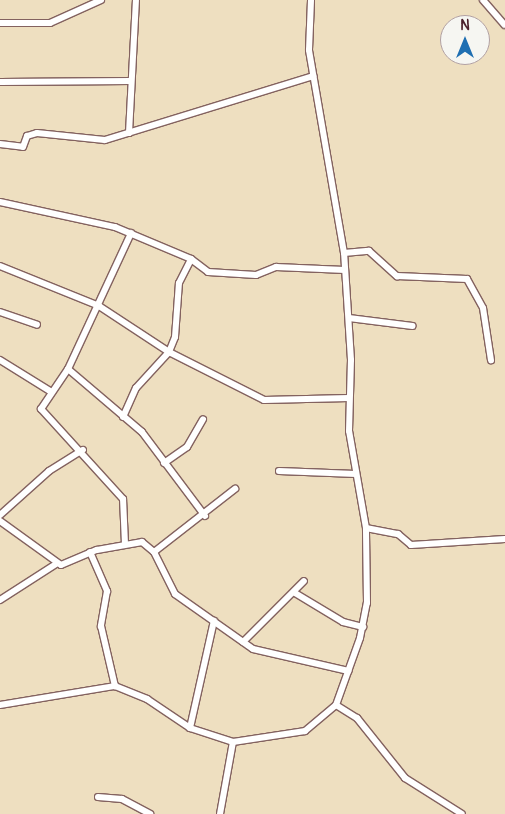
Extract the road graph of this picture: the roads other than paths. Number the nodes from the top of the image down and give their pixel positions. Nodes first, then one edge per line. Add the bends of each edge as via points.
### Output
1 (102, 0) edge
2 (136, 0) edge
3 (311, 0) edge
4 (483, 0) edge
5 (0, 23) edge
6 (505, 25) edge
7 (313, 76) junction
8 (131, 81) junction
9 (0, 82) edge
10 (129, 133) junction
11 (0, 144) edge
12 (0, 202) edge
13 (131, 233) junction
14 (344, 253) junction
15 (190, 259) junction
16 (0, 266) edge
17 (345, 270) junction
18 (99, 306) junction
19 (0, 312) edge
20 (349, 318) junction
21 (37, 325) dead end
22 (412, 326) dead end
23 (169, 352) junction
24 (0, 360) edge
25 (491, 360) dead end
26 (68, 369) junction
27 (50, 391) junction
28 (349, 398) junction
29 (123, 417) junction
30 (203, 419) dead end
31 (83, 450) junction
32 (164, 463) junction
33 (279, 471) dead end
34 (356, 474) junction
35 (235, 489) dead end
36 (0, 515) edge
37 (205, 516) junction
38 (0, 521) edge
39 (366, 528) junction
40 (505, 539) edge
41 (125, 544) junction
42 (90, 552) junction
43 (154, 552) junction
44 (56, 564) junction
45 (304, 581) dead end
46 (295, 593) junction
47 (0, 600) edge
48 (214, 621) junction
49 (363, 627) junction
50 (243, 642) junction
51 (348, 671) junction
52 (115, 686) junction
53 (0, 705) edge
54 (336, 705) junction
55 (190, 728) junction
56 (233, 742) junction
57 (98, 797) dead end
58 (150, 814) edge
59 (220, 814) edge
60 (462, 814) edge

1 - 5 street via 50,23
2 - 8 street
3 - 7 street
4 - 6 street
7 - 10 street
7 - 14 street
8 - 9 street
8 - 10 street
10 - 11 street via 94,140 31,133 23,147
12 - 13 street
13 - 15 street
13 - 18 street
14 - 17 street
14 - 25 street via 369,251 397,276 467,279 483,308
15 - 17 street via 199,268 219,273 256,275 276,267
15 - 23 street via 179,283 175,337
16 - 18 street
17 - 20 street
18 - 23 street
18 - 26 street
19 - 21 street
20 - 22 street
20 - 28 street
23 - 28 street via 264,400
23 - 29 street via 136,388
24 - 27 street
26 - 27 street
26 - 29 street
27 - 31 street via 42,412
28 - 34 street
29 - 32 street via 142,432
30 - 32 street via 187,446
31 - 36 street via 49,472
31 - 41 street via 123,499
32 - 37 street
33 - 34 street
34 - 39 street
35 - 37 street
37 - 43 street
38 - 44 street
39 - 40 street via 398,534 412,545
39 - 49 street
41 - 42 street
41 - 43 street via 142,542
42 - 44 street via 68,564
42 - 52 street via 107,591 101,626
43 - 48 street via 175,594
44 - 47 street
45 - 46 street
46 - 49 street via 343,622
46 - 50 street
48 - 50 street
48 - 55 street
49 - 51 street
50 - 51 street via 263,653
51 - 54 street
52 - 53 street
52 - 55 street via 147,699
54 - 56 street via 305,731
54 - 60 street via 357,718 405,778
55 - 56 street
56 - 59 street
57 - 58 street via 122,799

